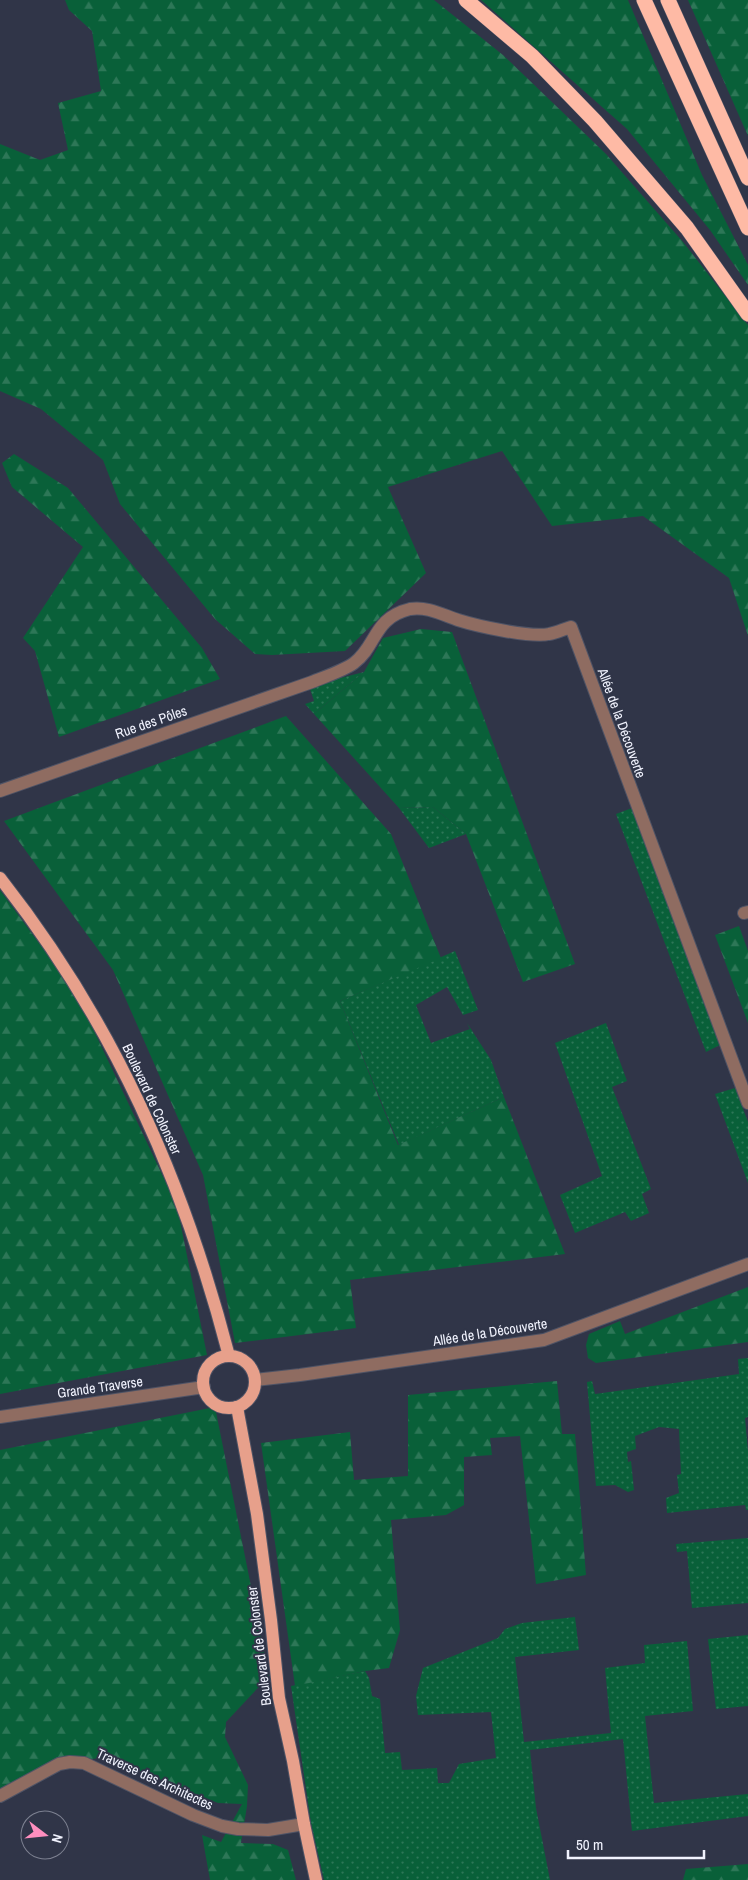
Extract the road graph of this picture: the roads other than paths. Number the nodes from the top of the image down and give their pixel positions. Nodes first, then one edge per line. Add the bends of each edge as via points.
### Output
1 (466, 0) edge
2 (644, 0) edge
3 (668, 0) edge
4 (748, 178) edge
5 (748, 228) edge
6 (748, 314) edge
7 (312, 682) joint
8 (0, 791) edge
9 (0, 878) edge
10 (748, 1103) edge
11 (748, 1264) edge
12 (229, 1356) junction
13 (255, 1380) junction
14 (204, 1387) junction
15 (237, 1407) junction
16 (0, 1417) edge
17 (0, 1796) edge
18 (304, 1824) junction
19 (316, 1880) edge

1 - 6 highway via 532,56 595,121 687,228
2 - 5 highway
3 - 4 highway
7 - 8 street, Rue des Pôles
7 - 10 street, Allée de la Découverte via 354,664 384,622 411,609 427,609 458,620 526,634 547,635 571,627
9 - 12 main road, Boulevard de Colonster via 42,933 79,990 150,1125 191,1226
11 - 13 street, Allée de la Découverte via 544,1340
12 - 13 main road via 249,1366
12 - 14 main road via 212,1363 204,1378
13 - 15 main road via 248,1400
14 - 15 main road via 219,1406
14 - 16 street, Grande Traverse
15 - 18 main road, Boulevard de Colonster via 257,1514 279,1698
17 - 18 street, Traverse des Architectes via 59,1764 84,1763 222,1826 268,1830
18 - 19 main road, Boulevard de Colonster

